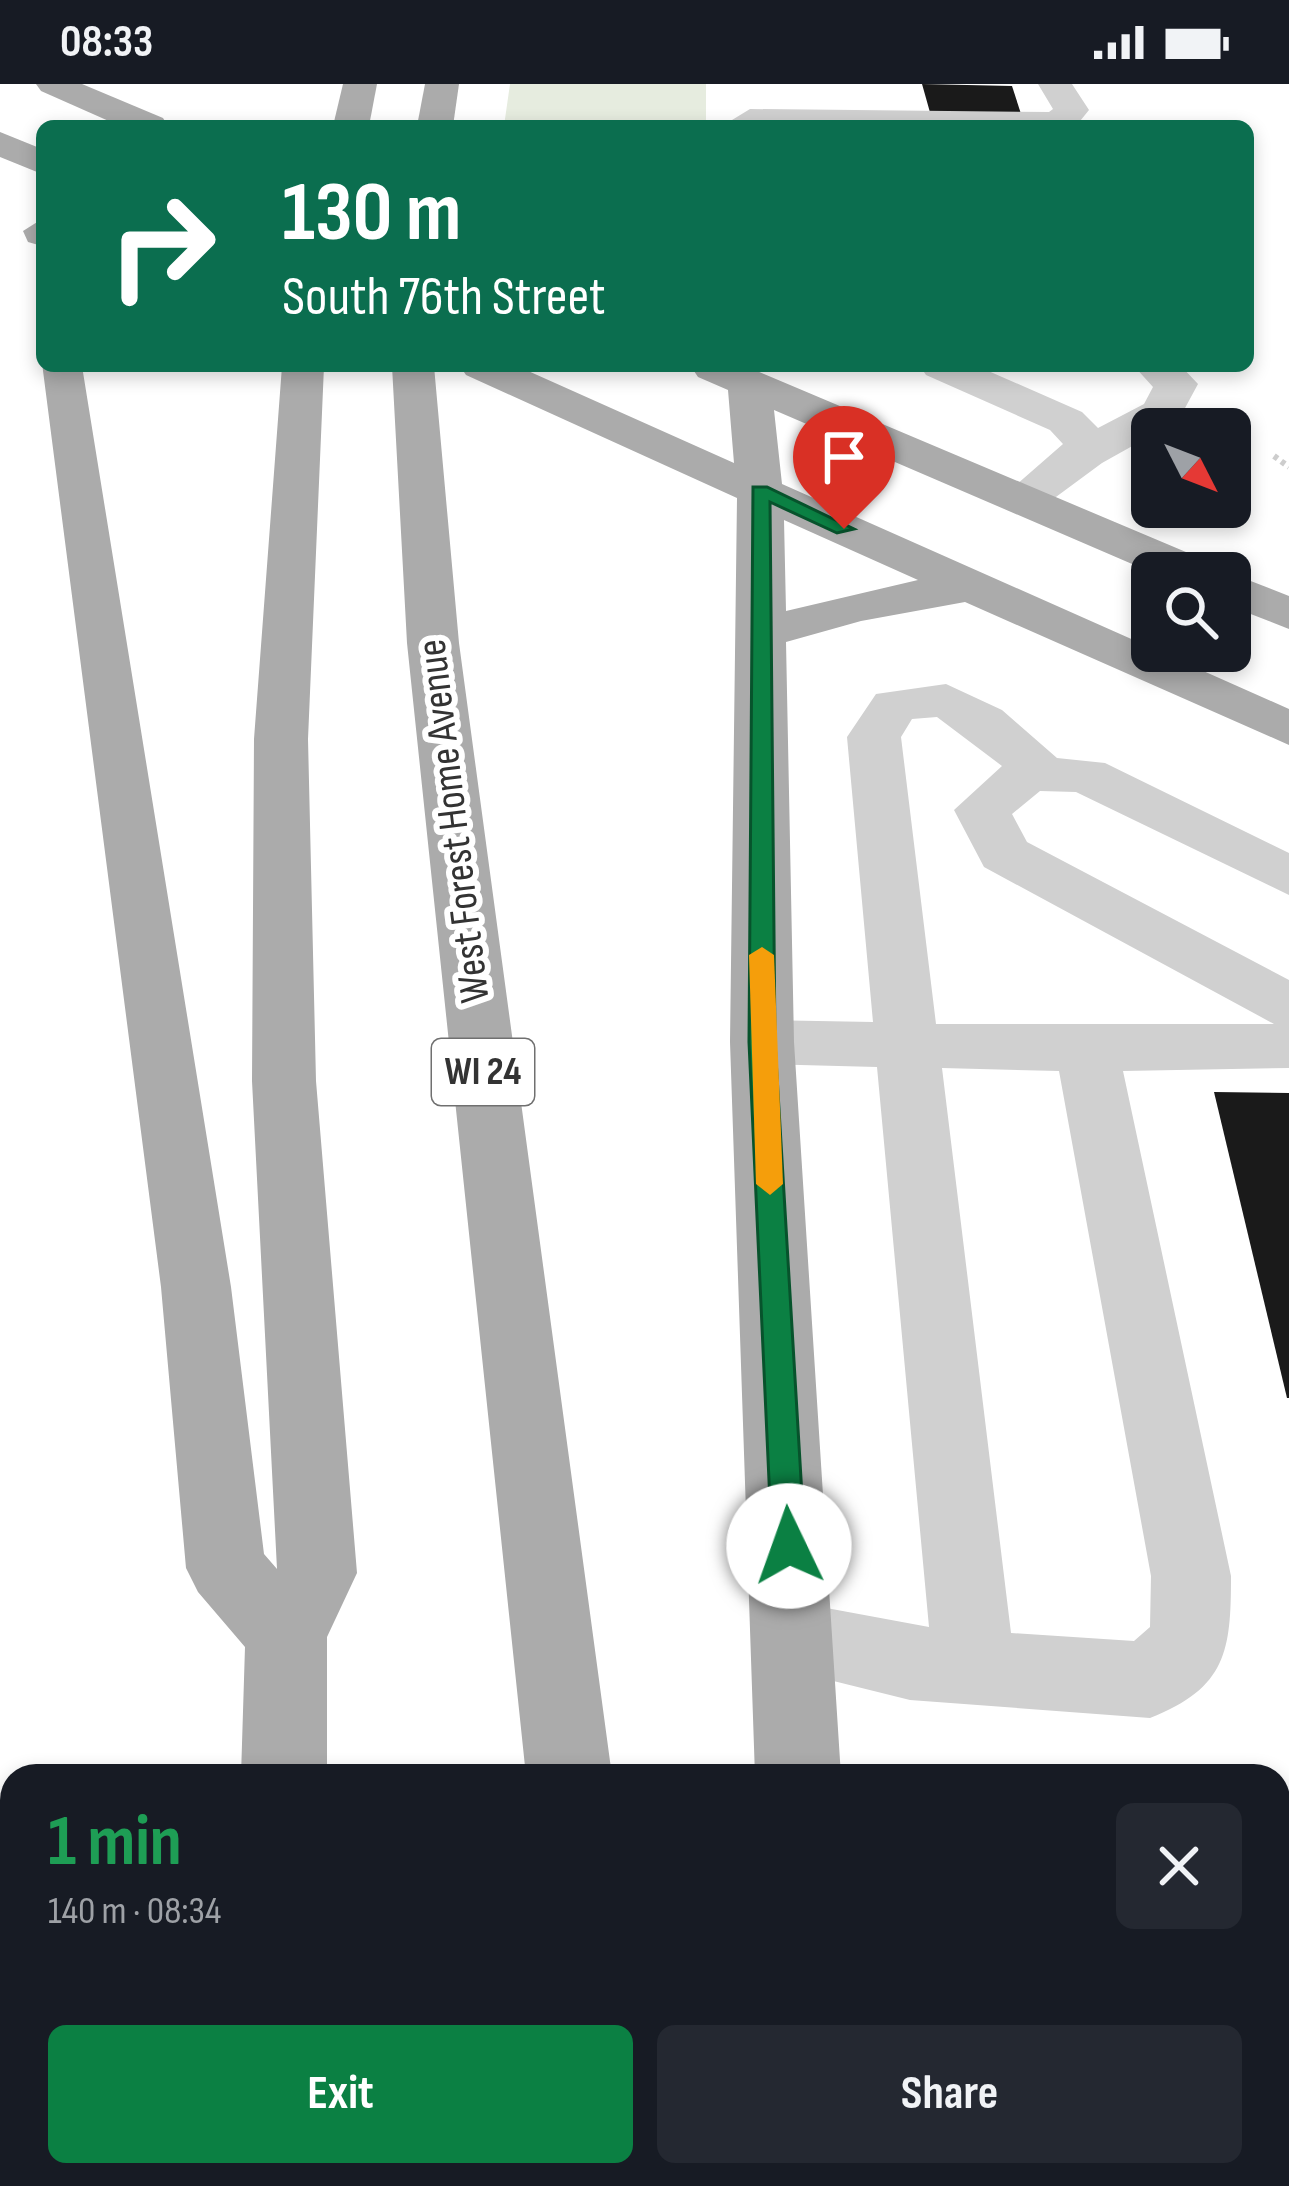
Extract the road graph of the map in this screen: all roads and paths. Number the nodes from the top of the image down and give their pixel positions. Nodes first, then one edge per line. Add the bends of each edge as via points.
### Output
1 (53, 84) edge
2 (150, 84) edge
3 (360, 84) edge
4 (442, 84) edge
5 (1055, 84) edge
6 (750, 110) edge
7 (125, 120) edge
8 (130, 120) edge
9 (352, 120) edge
10 (437, 120) edge
11 (988, 120) edge
12 (1062, 120) edge
13 (0, 143) edge
14 (36, 160) edge
15 (62, 372) edge
16 (304, 372) edge
17 (413, 372) edge
18 (494, 372) edge
19 (735, 372) edge
20 (955, 372) edge
21 (1162, 372) edge
22 (1086, 453) junction
23 (1274, 456) dead end
24 (1289, 467) edge
25 (760, 491) junction
26 (1024, 498) junction
27 (1147, 552) edge
28 (970, 586) junction
29 (1251, 597) edge
30 (1289, 614) edge
31 (760, 634) junction
32 (1289, 729) edge
33 (1043, 774) junction
34 (1289, 876) edge
35 (1289, 1007) edge
36 (762, 1042) junction
37 (910, 1045) junction
38 (1289, 1046) edge
39 (1087, 1049) junction
40 (286, 1636) junction
41 (794, 1638) junction
42 (974, 1668) junction
43 (284, 1764) edge
44 (568, 1764) edge
45 (798, 1764) edge

1 - 7 main road
2 - 8 main road
3 - 9 main road
4 - 10 main road
5 - 12 lane via 1071,110
6 - 11 lane
13 - 14 main road
15 - 40 main road via 196,1287 226,1568
16 - 40 main road via 282,717 284,1035 317,1573
17 - 44 main road, West Forest Home Avenue / WI 24 via 433,643
18 - 25 main road
19 - 25 main road
19 - 26 main road
20 - 22 lane via 1066,421
21 - 22 lane via 1176,384 1162,412
22 - 26 lane
23 - 24 path
25 - 28 main road
25 - 31 main road
26 - 27 main road
28 - 31 main road
28 - 32 main road
29 - 30 main road
31 - 36 main road
33 - 34 lane via 1086,775
33 - 35 lane via 1028,774 982,810 1004,854
33 - 37 lane via 946,700 895,705 874,737
36 - 37 lane
36 - 41 main road
37 - 39 lane
37 - 42 lane
38 - 39 lane
39 - 42 lane via 1191,1576 1190,1642 1150,1680
40 - 43 main road
41 - 42 lane
41 - 45 main road

